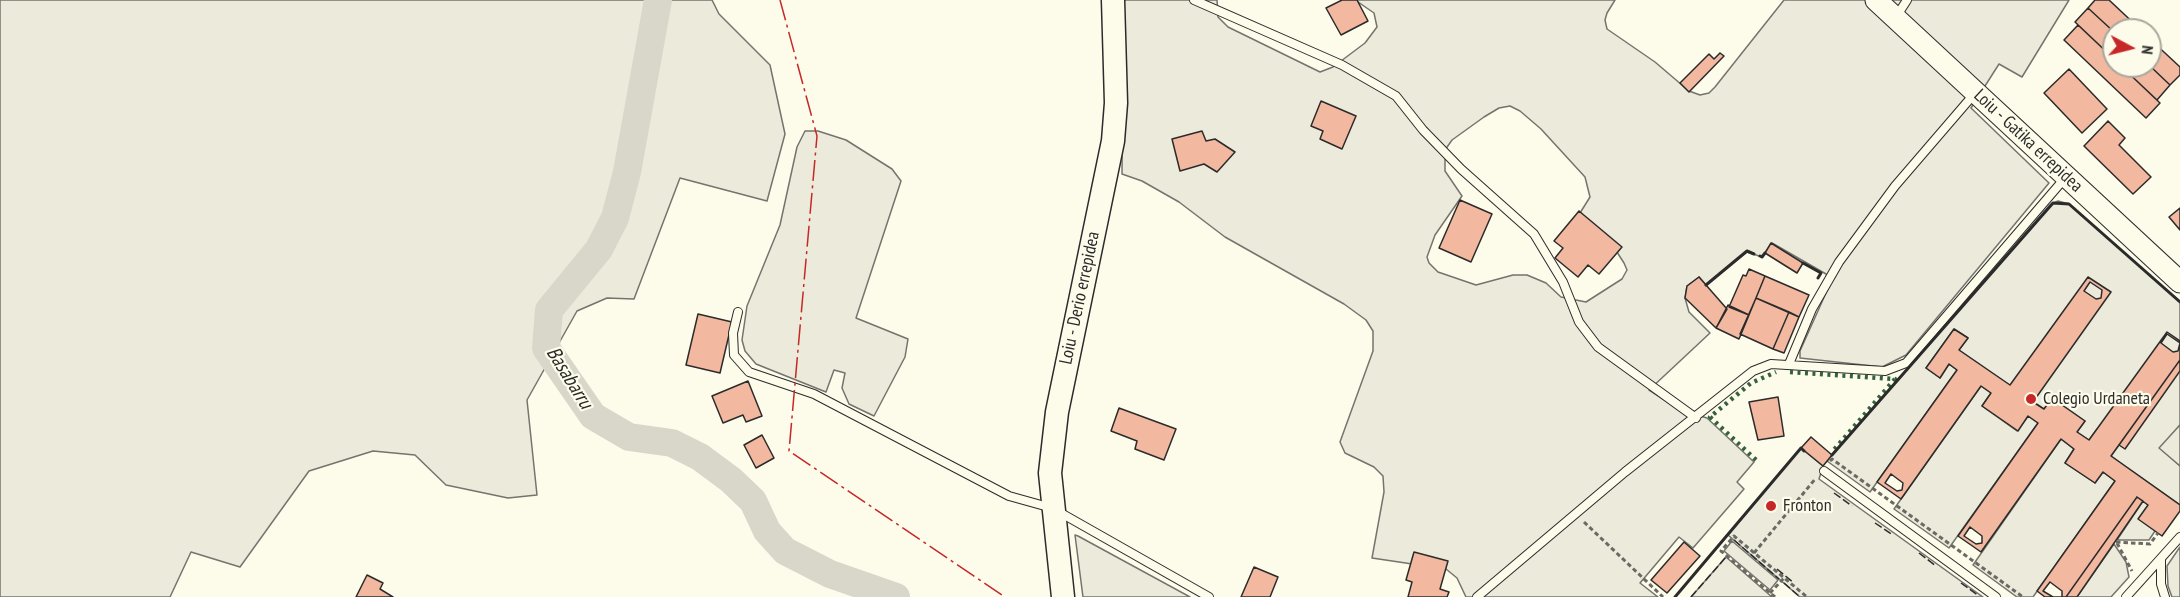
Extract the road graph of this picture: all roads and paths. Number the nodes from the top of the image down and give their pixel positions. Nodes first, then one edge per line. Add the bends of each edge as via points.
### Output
1 (1113, 0) edge
2 (1194, 0) edge
3 (1876, 0) edge
4 (1907, 0) edge
5 (1895, 18) junction
6 (1976, 92) junction
7 (2066, 177) junction
8 (2180, 282) edge
9 (738, 312) dead end
10 (1789, 364) junction
11 (1696, 418) junction
12 (1822, 472) junction
13 (1052, 508) junction
14 (1576, 514) junction
15 (2158, 533) dead end
16 (2180, 537) edge
17 (1754, 553) junction
18 (2161, 559) junction
19 (2134, 576) dead end
20 (1784, 578) junction
21 (1770, 593) junction
22 (1063, 597) edge
23 (1209, 597) edge
24 (1477, 597) edge
25 (1663, 597) edge
26 (1775, 597) edge
27 (1807, 597) edge
28 (1996, 597) edge
29 (2023, 597) edge
30 (2126, 597) edge
31 (2165, 597) edge

1 - 13 main road, Loiu - Derio errepidea via 1113,141 1057,412 1050,473
2 - 11 lane via 1342,65 1396,96 1461,170 1534,234 1563,282 1579,322 1598,347
3 - 5 street, Loiu - Gatika errepidea
4 - 5 lane
5 - 6 street, Loiu - Gatika errepidea
6 - 7 street, Loiu - Gatika errepidea
6 - 10 lane via 1895,186 1839,262 1812,309
7 - 8 street, Loiu - Gatika errepidea
7 - 10 lane via 1906,363 1885,372
9 - 13 lane via 733,333 734,355 749,372 814,394 1009,496
10 - 11 lane via 1771,364 1753,371
11 - 14 lane
12 - 17 path
12 - 28 lane
12 - 29 path via 1832,459
13 - 22 main road, Loiu - Derio errepidea
13 - 23 lane
14 - 24 lane
14 - 25 path
15 - 19 path via 2150,544 2116,542
16 - 18 lane
17 - 20 path
17 - 21 path via 1734,536 1721,551
18 - 30 lane
18 - 31 lane
20 - 21 path
20 - 27 path
21 - 26 path

